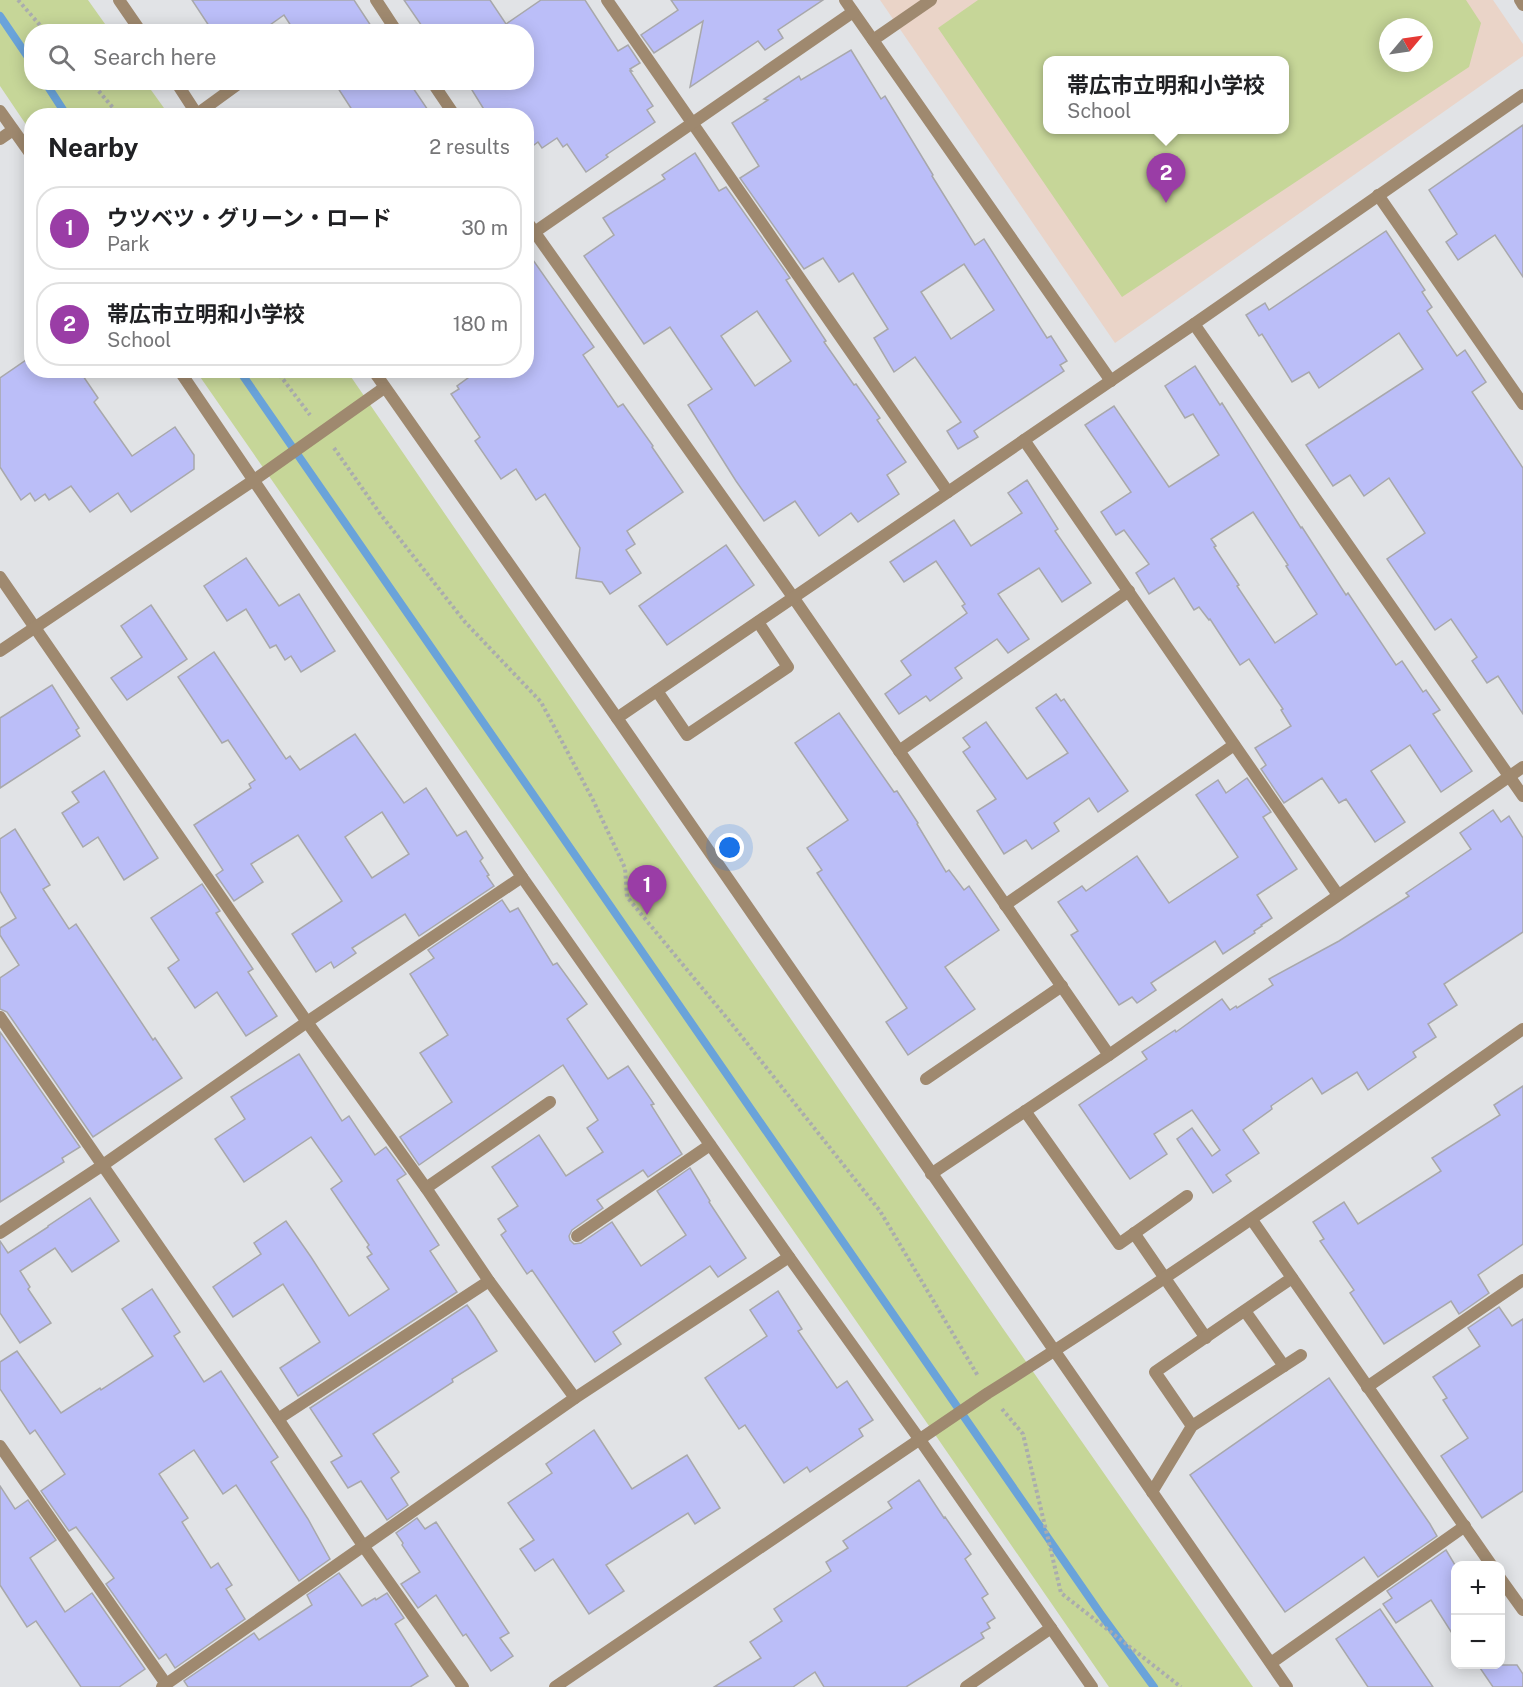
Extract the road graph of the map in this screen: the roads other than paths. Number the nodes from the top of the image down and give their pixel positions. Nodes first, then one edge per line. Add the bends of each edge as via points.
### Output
1 (119, 0) edge
2 (376, 0) edge
3 (607, 0) edge
4 (845, 0) edge
5 (931, 0) edge
6 (1520, 0) edge
7 (1523, 5) edge
8 (853, 12) junction
9 (136, 24) edge
10 (392, 24) edge
11 (873, 40) junction
12 (181, 90) edge
13 (231, 90) edge
14 (437, 90) edge
15 (1523, 95) edge
16 (193, 108) edge
17 (207, 108) edge
18 (450, 108) edge
19 (0, 111) edge
20 (692, 124) junction
21 (13, 130) junction
22 (0, 139) edge
23 (24, 145) edge
24 (1378, 195) junction
25 (534, 233) edge
26 (534, 239) edge
27 (1194, 324) junction
28 (184, 378) edge
29 (378, 378) edge
30 (1111, 381) junction
31 (384, 388) junction
32 (1523, 405) edge
33 (1024, 440) junction
34 (254, 480) junction
35 (948, 492) junction
36 (0, 577) edge
37 (1128, 591) junction
38 (793, 597) junction
39 (758, 622) junction
40 (34, 627) junction
41 (0, 651) edge
42 (657, 690) junction
43 (617, 717) junction
44 (1234, 745) junction
45 (899, 751) junction
46 (1523, 767) edge
47 (1510, 776) junction
48 (1523, 796) edge
49 (522, 877) junction
50 (1338, 895) junction
51 (1005, 904) junction
52 (1062, 986) junction
53 (0, 1017) edge
54 (307, 1022) junction
55 (1523, 1029) edge
56 (1109, 1055) junction
57 (926, 1079) dead end
58 (550, 1102) dead end
59 (1025, 1111) junction
60 (710, 1145) junction
61 (103, 1165) junction
62 (931, 1174) junction
63 (426, 1188) junction
64 (1187, 1196) dead end
65 (1252, 1220) junction
66 (0, 1233) edge
67 (1134, 1233) junction
68 (577, 1236) dead end
69 (789, 1257) junction
70 (1166, 1277) junction
71 (1292, 1278) junction
72 (489, 1281) junction
73 (1521, 1286) edge
74 (1245, 1311) junction
75 (1206, 1338) junction
76 (1054, 1352) junction
77 (1300, 1355) dead end
78 (1284, 1366) junction
79 (1367, 1387) junction
80 (575, 1398) junction
81 (278, 1419) junction
82 (1192, 1426) junction
83 (920, 1440) junction
84 (0, 1446) edge
85 (1152, 1492) junction
86 (1465, 1526) junction
87 (364, 1547) junction
88 (1489, 1561) edge
89 (1505, 1585) edge
90 (1523, 1610) edge
91 (1051, 1628) junction
92 (1271, 1663) junction
93 (164, 1686) edge
94 (464, 1687) edge
95 (555, 1687) edge
96 (966, 1687) edge
97 (1092, 1687) edge
98 (1287, 1687) edge

1 - 9 street
2 - 10 street
3 - 20 street
4 - 8 street
5 - 11 street
6 - 7 street
8 - 11 street
8 - 20 street
11 - 30 street
12 - 16 street
13 - 17 street
14 - 18 street
15 - 24 street
19 - 21 street
20 - 25 street
20 - 35 street
21 - 22 street
21 - 23 street
24 - 27 street
24 - 32 street
26 - 38 street
27 - 30 street
27 - 47 street
28 - 34 street
29 - 31 street
30 - 33 street
31 - 34 street
31 - 43 street
33 - 35 street
33 - 37 street
34 - 40 street
34 - 49 street
35 - 38 street
36 - 40 street
37 - 44 street
37 - 45 street
38 - 39 street
38 - 45 street
39 - 42 street
39 - 42 street via 788,667 687,735
40 - 41 street
40 - 54 street
42 - 43 street
43 - 62 street
44 - 50 street
44 - 51 street
45 - 51 street
46 - 47 street
47 - 48 street
47 - 50 street
49 - 54 street
49 - 60 street
50 - 56 street
51 - 52 street
52 - 56 street
52 - 57 street
53 - 61 street
54 - 61 street
54 - 63 street
55 - 65 street
56 - 59 street
58 - 63 street
59 - 62 street
59 - 67 street via 1119,1244
60 - 68 street
60 - 69 street
61 - 66 street
61 - 81 street
62 - 76 street
63 - 72 street
64 - 67 street
65 - 70 street
65 - 71 street
67 - 70 street
69 - 80 street
69 - 83 street
70 - 75 street
70 - 76 street
71 - 74 street
71 - 79 street
72 - 80 street
72 - 81 street
73 - 79 street
74 - 75 street
74 - 78 street
75 - 82 street via 1155,1372
76 - 83 street
76 - 85 street
77 - 78 street
78 - 82 street
79 - 86 street
80 - 87 street
81 - 87 street
82 - 85 street
83 - 91 street
83 - 95 street
84 - 93 street
85 - 92 street
86 - 88 street
86 - 92 street
87 - 93 street
87 - 94 street
89 - 90 street
91 - 96 street
91 - 97 street
92 - 98 street

